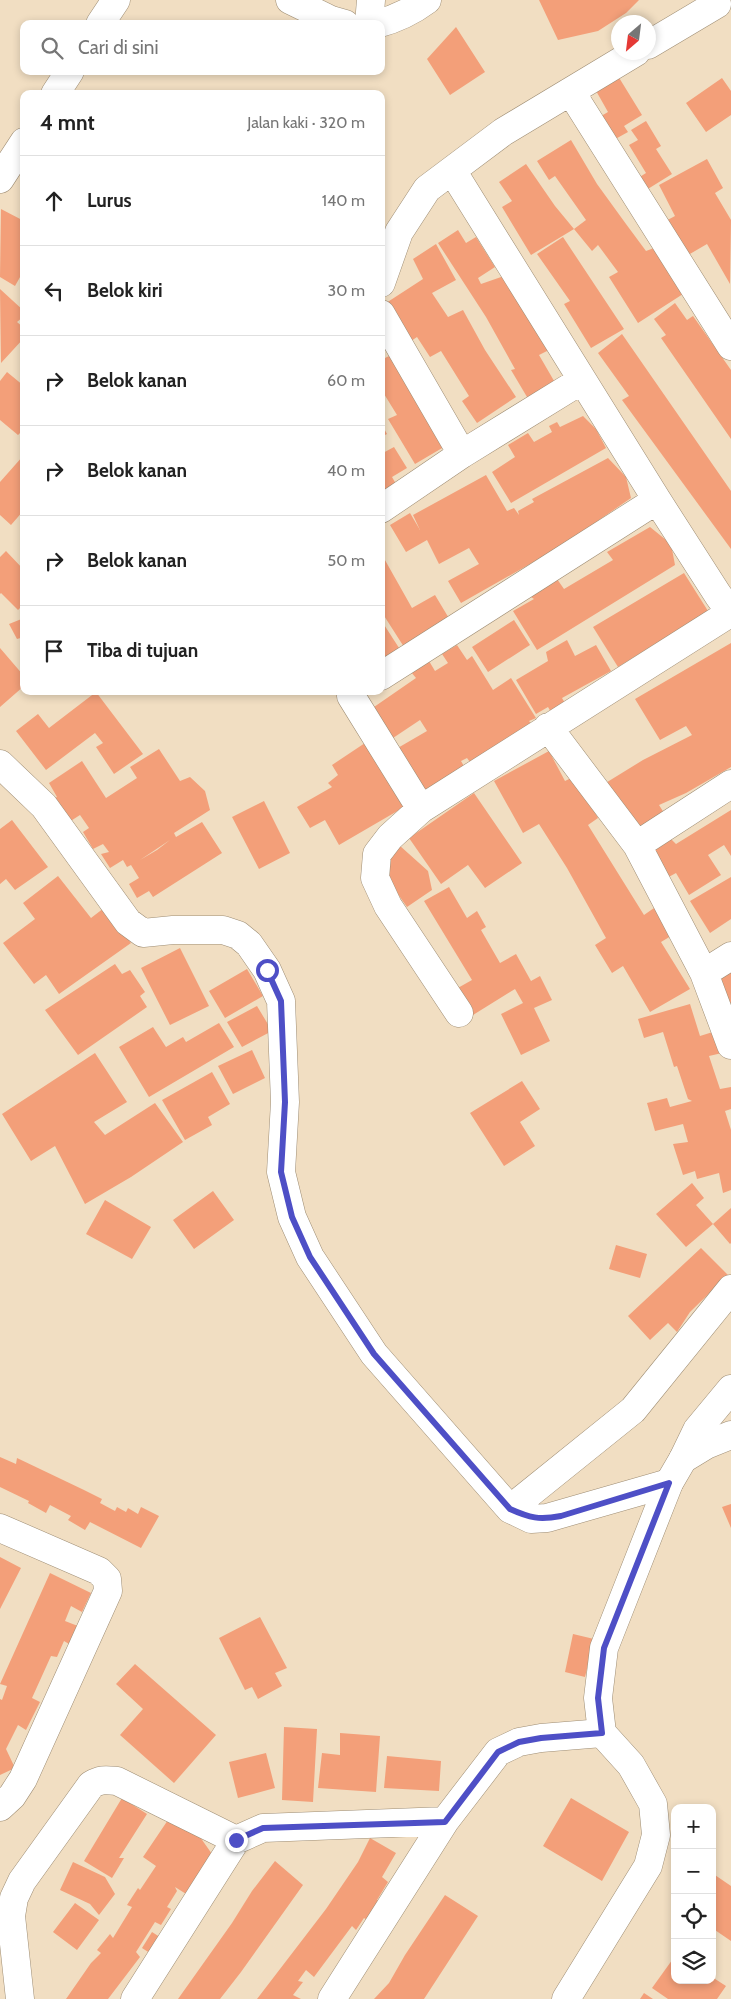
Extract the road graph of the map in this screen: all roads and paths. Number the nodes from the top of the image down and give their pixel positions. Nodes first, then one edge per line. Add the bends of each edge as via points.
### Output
1 (116, 0) edge
2 (290, 0) edge
3 (371, 0) edge
4 (427, 0) edge
5 (721, 9) edge
6 (103, 20) edge
7 (331, 20) edge
8 (369, 20) edge
9 (385, 22) edge
10 (656, 41) edge
11 (623, 60) edge
12 (67, 75) edge
13 (58, 90) edge
14 (571, 92) junction
15 (20, 148) edge
16 (453, 172) junction
17 (0, 179) edge
18 (385, 272) edge
19 (385, 321) edge
20 (731, 346) edge
21 (582, 380) junction
22 (462, 454) junction
23 (657, 500) junction
24 (385, 506) edge
25 (731, 613) edge
26 (385, 673) edge
27 (353, 695) edge
28 (548, 727) junction
29 (0, 764) edge
30 (731, 784) edge
31 (420, 808) junction
32 (637, 845) junction
33 (731, 956) edge
34 (704, 973) junction
35 (459, 1013) dead end
36 (731, 1045) edge
37 (731, 1289) edge
38 (731, 1389) edge
39 (731, 1435) edge
40 (683, 1459) junction
41 (669, 1483) junction
42 (510, 1509) junction
43 (0, 1528) edge
44 (602, 1733) junction
45 (1, 1805) edge
46 (445, 1822) junction
47 (236, 1840) junction
48 (20, 1999) edge
49 (135, 1999) edge
50 (332, 1999) edge
51 (566, 1999) edge

1 - 6 street
2 - 7 street
3 - 8 street
4 - 9 street via 412,11
5 - 10 street
11 - 14 street
12 - 13 street
14 - 16 street via 503,132
14 - 20 street
15 - 17 street
16 - 18 street via 427,189 399,232
16 - 21 street
19 - 22 street
21 - 22 street
21 - 23 street
22 - 24 street
23 - 25 street
23 - 26 street
25 - 28 street
27 - 31 street
28 - 31 street
28 - 32 street
29 - 42 street via 44,806 128,922 143,933 223,930 238,935 249,944 267,970 281,1001 285,1102 281,1172 299,1233 310,1257 374,1354
30 - 32 street
31 - 35 street via 377,854 375,878 388,906
32 - 34 street
33 - 34 street
34 - 36 street
37 - 42 street via 633,1410
38 - 40 street via 697,1430
39 - 40 street
40 - 41 street
41 - 42 street via 547,1518 531,1518
41 - 44 street via 604,1648 598,1698
43 - 45 street via 99,1571 107,1578 108,1591 24,1779
44 - 46 street via 526,1740 498,1752
44 - 51 street via 631,1765 653,1804 656,1835 648,1866
46 - 47 street via 263,1828
46 - 50 street
47 - 48 street via 117,1782 99,1780 92,1785 22,1881 14,1898 11,1916
47 - 49 street

